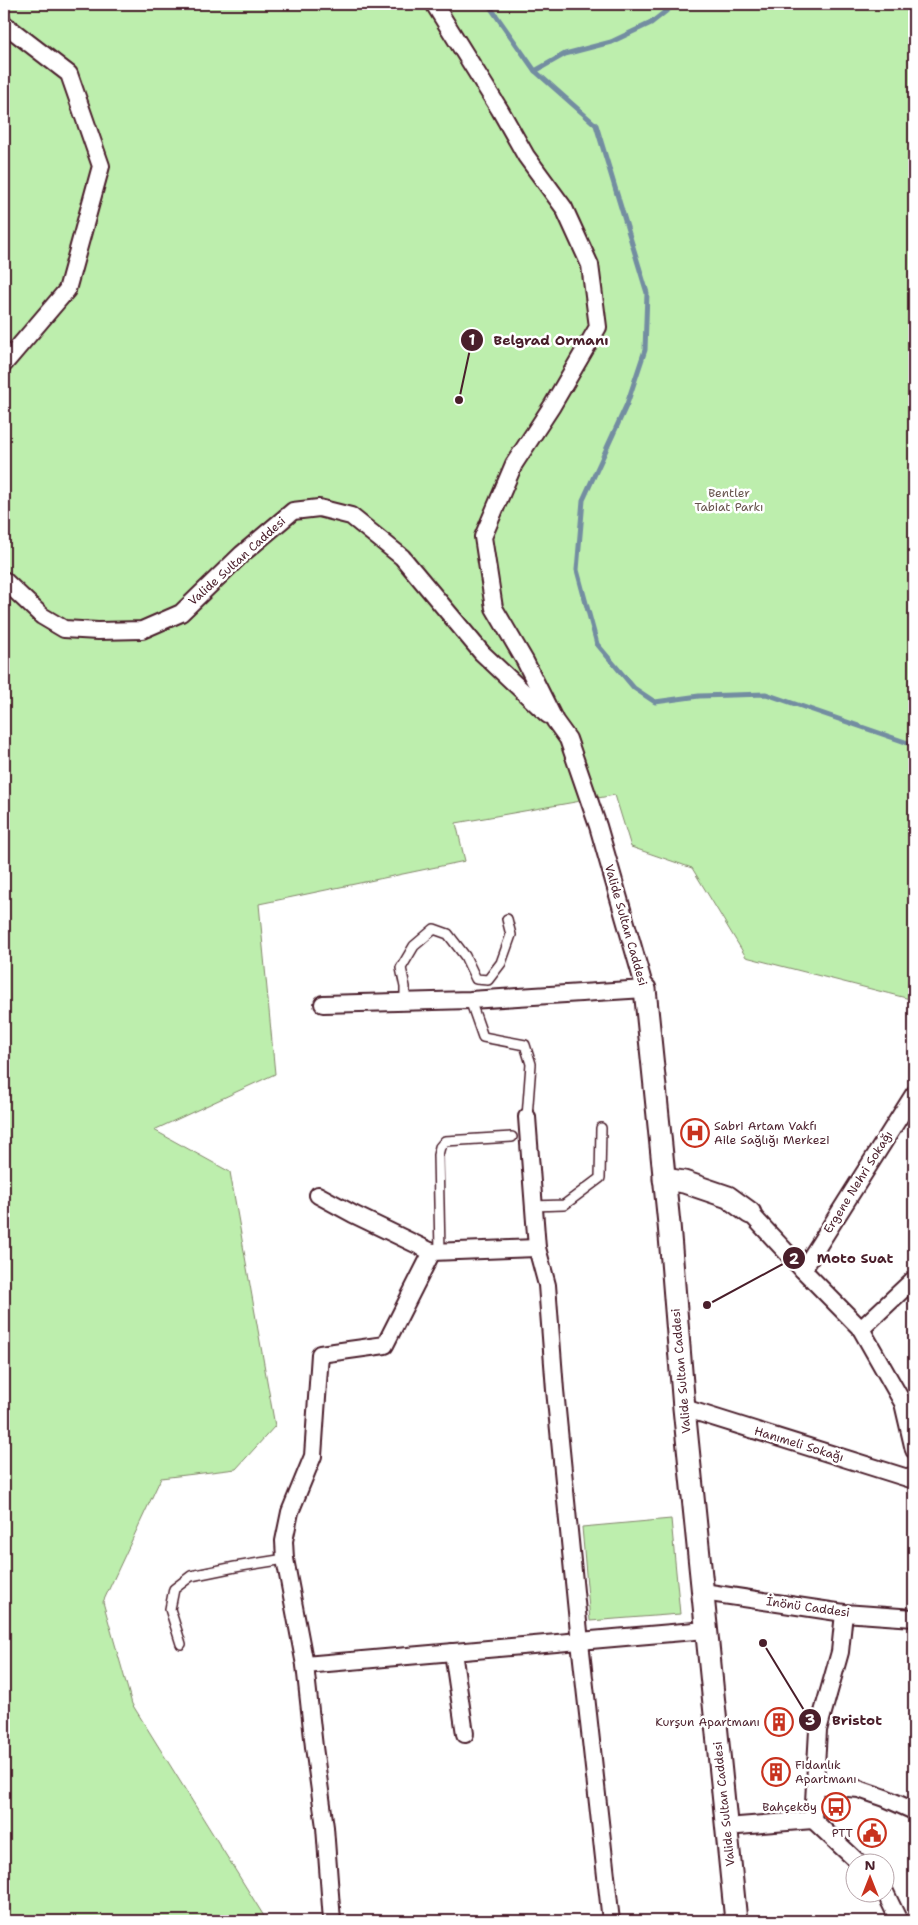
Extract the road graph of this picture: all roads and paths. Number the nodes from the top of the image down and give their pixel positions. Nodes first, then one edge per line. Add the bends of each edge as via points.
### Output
1 (434, 4) edge
2 (4, 24) edge
3 (4, 364) edge
4 (4, 580) edge
5 (555, 721) junction
6 (507, 919) dead end
7 (488, 980) junction
8 (645, 989) junction
9 (492, 999) junction
10 (470, 1000) junction
11 (405, 1002) junction
12 (322, 1004) dead end
13 (914, 1094) edge
14 (527, 1117) joint
15 (601, 1128) dead end
16 (512, 1137) dead end
17 (664, 1179) junction
18 (318, 1195) dead end
19 (532, 1206) junction
20 (750, 1213) joint
21 (536, 1248) junction
22 (436, 1252) junction
23 (803, 1270) junction
24 (914, 1279) edge
25 (861, 1329) junction
26 (684, 1408) junction
27 (914, 1450) edge
28 (914, 1480) edge
29 (285, 1560) junction
30 (702, 1592) junction
31 (844, 1613) junction
32 (914, 1618) edge
33 (706, 1630) junction
34 (580, 1642) junction
35 (181, 1644) dead end
36 (453, 1652) junction
37 (305, 1665) junction
38 (465, 1734) dead end
39 (815, 1785) junction
40 (914, 1811) edge
41 (813, 1820) junction
42 (726, 1827) junction
43 (847, 1852) edge
44 (890, 1902) edge
45 (332, 1921) edge
46 (611, 1921) edge
47 (736, 1921) edge
48 (899, 1921) edge

1 - 5 street via 526,156 564,208 590,265 598,327 514,464 483,537 494,608 526,662
2 - 3 street via 69,74 101,166 67,290
4 - 5 street, Valide Sultan Caddesi via 42,616 64,629 142,630 181,613 293,510 319,508 351,516 402,557 482,653
5 - 8 street, Valide Sultan Caddesi via 568,739 598,826
6 - 7 lane via 511,935 501,963
7 - 9 lane
7 - 11 lane via 476,979 465,956 448,934 434,929 414,946 401,968
8 - 9 street
8 - 17 street, Valide Sultan Caddesi
9 - 10 street
10 - 11 street
10 - 14 lane via 483,1037 525,1045 531,1064
11 - 12 street
13 - 23 street, Ergene Nehri Sokağı
14 - 19 street
15 - 19 lane via 600,1178 564,1205
16 - 22 lane via 445,1141 440,1147
17 - 20 street via 684,1182 728,1197
17 - 26 street, Valide Sultan Caddesi
18 - 22 street
19 - 21 street
20 - 23 street
21 - 22 street
21 - 34 street via 547,1285
22 - 29 street via 385,1345 320,1354 313,1456 290,1512 284,1542
23 - 25 street
24 - 25 street
25 - 27 street via 903,1403
26 - 28 street, Hanımeli Sokağı
26 - 30 street, Valide Sultan Caddesi
29 - 35 lane via 191,1576 174,1589 170,1609
29 - 37 street
30 - 31 street, İnönü Caddesi
30 - 33 street, Valide Sultan Caddesi
31 - 32 street, İnönü Caddesi
31 - 39 street via 840,1652 818,1730
33 - 34 street
33 - 42 street, Valide Sultan Caddesi
34 - 36 street
34 - 46 street
36 - 37 street
36 - 38 street
37 - 45 street via 325,1827
39 - 40 street via 859,1789
39 - 41 street
41 - 42 street
41 - 43 street
42 - 47 street, Valide Sultan Caddesi
44 - 48 street

